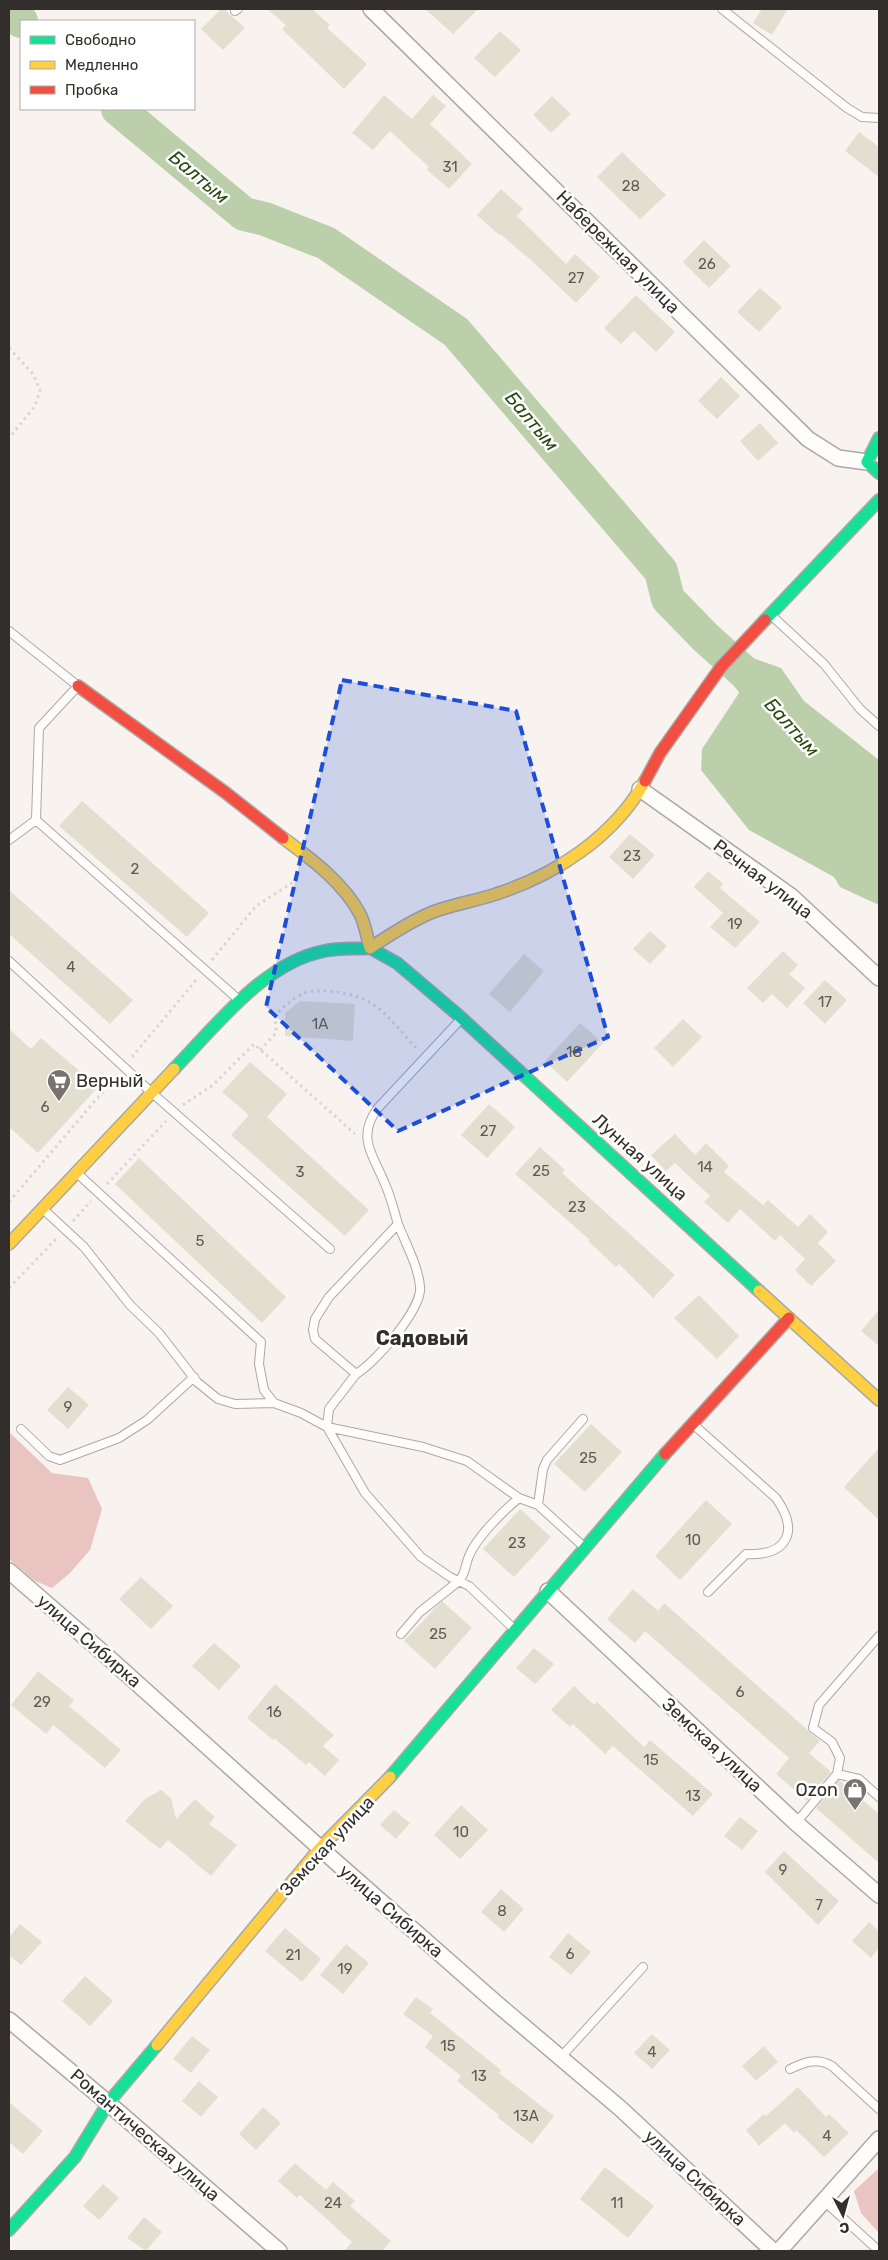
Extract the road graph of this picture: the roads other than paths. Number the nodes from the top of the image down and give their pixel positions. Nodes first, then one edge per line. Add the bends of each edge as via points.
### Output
1 (371, 9) edge
2 (722, 9) edge
3 (879, 118) edge
4 (879, 438) edge
5 (867, 462) junction
6 (879, 473) edge
7 (879, 500) edge
8 (771, 615) junction
9 (9, 631) edge
10 (78, 686) junction
11 (879, 726) edge
12 (640, 789) junction
13 (36, 820) junction
14 (9, 840) edge
15 (370, 948) junction
16 (9, 961) edge
17 (879, 978) edge
18 (241, 1002) junction
19 (462, 1018) junction
20 (151, 1092) junction
21 (76, 1172) junction
22 (42, 1209) junction
23 (398, 1224) junction
24 (9, 1244) edge
25 (330, 1248) dead end
26 (789, 1318) junction
27 (356, 1374) junction
28 (194, 1377) junction
29 (879, 1400) edge
30 (274, 1403) junction
31 (583, 1420) dead end
32 (692, 1423) junction
33 (327, 1427) junction
34 (21, 1429) dead end
35 (520, 1498) junction
36 (538, 1505) junction
37 (584, 1547) junction
38 (9, 1571) edge
39 (459, 1581) junction
40 (548, 1591) junction
41 (708, 1592) dead end
42 (515, 1630) junction
43 (402, 1634) dead end
44 (879, 1636) edge
45 (837, 1774) junction
46 (879, 1797) edge
47 (796, 1823) junction
48 (320, 1848) junction
49 (879, 1895) edge
50 (643, 1967) dead end
51 (9, 2020) edge
52 (561, 2057) junction
53 (790, 2069) dead end
54 (108, 2103) junction
55 (879, 2109) edge
56 (879, 2139) edge
57 (823, 2200) junction
58 (9, 2230) edge
59 (279, 2251) edge
60 (773, 2251) edge
61 (779, 2251) edge
62 (879, 2251) edge

1 - 5 street, Набережная улица via 808,439 838,458
2 - 3 lane via 847,108 862,117
4 - 5 street
5 - 6 street
7 - 8 street
8 - 11 lane via 824,664 860,709
8 - 12 street via 721,667 660,752
9 - 10 lane
10 - 13 lane via 39,728
10 - 15 street via 226,793 322,869 360,915
12 - 15 street via 603,834 560,865 496,894 428,914
12 - 17 street, Речная улица via 791,896
13 - 14 lane
13 - 18 lane
15 - 18 street via 324,951 292,962 262,980
15 - 19 street, Лунная улица via 397,963
16 - 20 lane
18 - 20 street
19 - 23 lane via 370,1119 367,1145 386,1184
19 - 26 street, Лунная улица
20 - 21 street
20 - 25 lane
21 - 22 street
21 - 30 lane via 261,1342 259,1364 262,1381 264,1390
22 - 24 street
22 - 28 lane via 84,1247
23 - 27 lane via 420,1286 419,1298 415,1308 380,1352
23 - 27 lane via 329,1297 315,1319 315,1339
26 - 29 street, Лунная улица
26 - 32 street, Земская улица
27 - 33 lane via 329,1409
28 - 30 lane via 218,1399 235,1404
28 - 34 lane via 147,1420 119,1438 60,1460 49,1456
30 - 33 lane
31 - 36 lane via 546,1460
32 - 37 street, Земская улица
32 - 41 lane via 776,1498 786,1513 789,1526 786,1542 761,1555 746,1554
33 - 35 lane via 423,1446 467,1461
33 - 39 lane via 365,1493 384,1517 421,1557
35 - 36 lane
35 - 39 lane via 476,1544
36 - 37 lane
37 - 40 street, Земская улица
38 - 48 street, улица Сибирка
39 - 42 lane
39 - 43 lane via 420,1612
40 - 42 street, Земская улица
40 - 47 street, Земская улица
42 - 48 street, Земская улица via 376,1793
44 - 45 lane via 819,1705 813,1728 832,1742 840,1758
45 - 46 lane via 859,1779
45 - 47 lane
47 - 49 street, Земская улица
48 - 52 street, улица Сибирка
48 - 54 street, Земская улица
50 - 52 lane
51 - 54 street, Романтическая улица
52 - 60 street, улица Сибирка
53 - 55 lane via 807,2061 824,2062
54 - 58 street, Земская улица via 75,2156
54 - 59 street, Романтическая улица
56 - 57 street
57 - 61 street
57 - 62 lane

